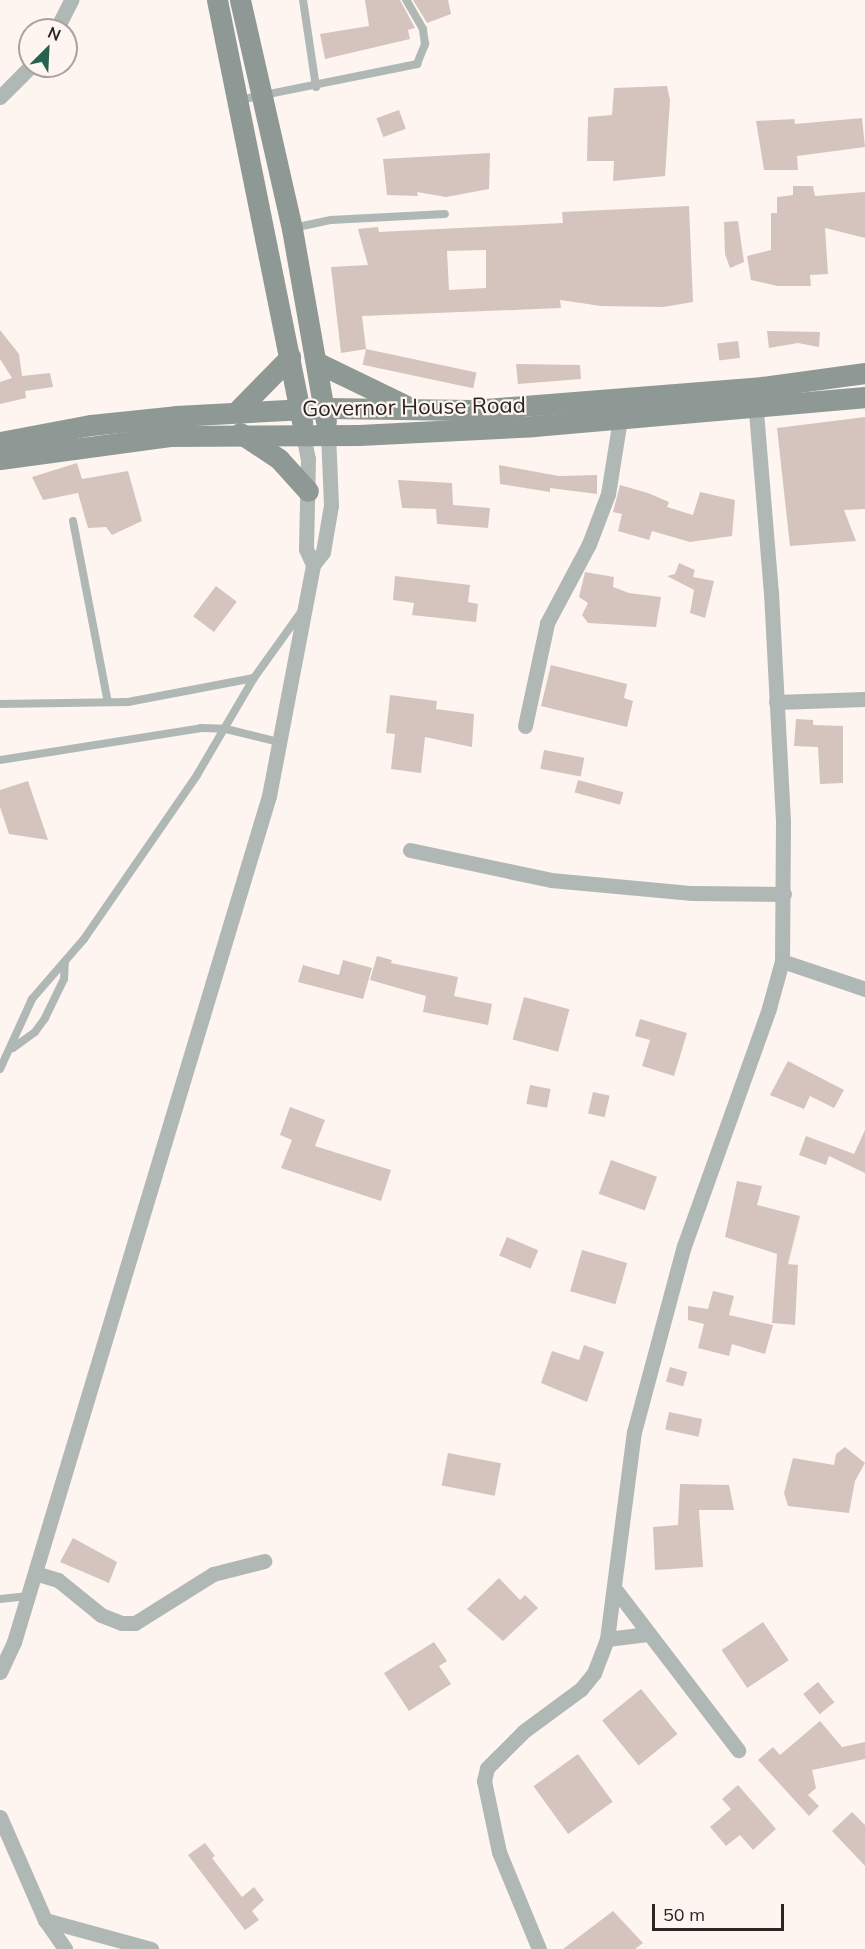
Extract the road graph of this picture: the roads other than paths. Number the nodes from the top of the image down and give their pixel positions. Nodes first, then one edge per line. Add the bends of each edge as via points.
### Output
1 (71, 0) edge
2 (218, 0) edge
3 (240, 0) edge
4 (303, 0) edge
5 (406, 0) edge
6 (62, 18) edge
7 (19, 78) edge
8 (316, 87) junction
9 (0, 97) edge
10 (262, 97) junction
11 (239, 100) junction
12 (445, 214) dead end
13 (292, 229) junction
14 (290, 357) junction
15 (318, 363) junction
16 (865, 373) edge
17 (865, 397) edge
18 (755, 398) junction
19 (324, 408) junction
20 (413, 408) junction
21 (300, 409) junction
22 (237, 411) junction
23 (620, 419) junction
24 (240, 433) junction
25 (303, 434) junction
26 (327, 434) junction
27 (0, 442) edge
28 (0, 459) edge
29 (308, 491) junction
30 (73, 521) dead end
31 (313, 566) junction
32 (306, 606) junction
33 (254, 678) junction
34 (865, 699) edge
35 (108, 702) junction
36 (776, 702) junction
37 (0, 704) edge
38 (525, 726) dead end
39 (226, 729) junction
40 (279, 742) junction
41 (0, 760) edge
42 (410, 850) dead end
43 (784, 894) junction
44 (782, 961) junction
45 (65, 962) junction
46 (865, 988) edge
47 (13, 1048) junction
48 (0, 1069) edge
49 (264, 1561) dead end
50 (35, 1574) junction
51 (615, 1589) junction
52 (28, 1596) junction
53 (0, 1599) edge
54 (648, 1634) junction
55 (607, 1639) junction
56 (0, 1672) edge
57 (738, 1750) dead end
58 (0, 1817) edge
59 (45, 1920) junction
60 (65, 1949) edge
61 (151, 1949) edge
62 (539, 1949) edge

1 - 6 street
2 - 11 main road
3 - 10 main road
4 - 8 lane
5 - 8 lane via 424,36 423,56 417,64
7 - 9 street
8 - 10 lane
10 - 11 lane
10 - 13 main road
11 - 14 main road
12 - 13 lane via 331,220
13 - 15 main road
14 - 21 main road
14 - 22 main road
15 - 19 main road
15 - 20 main road
16 - 18 main road, Governor House Road
17 - 18 main road, Governor House Road
18 - 20 main road, Governor House Road via 472,410
18 - 23 main road, Governor House Road
18 - 36 street
19 - 20 main road, Governor House Road
19 - 21 main road, Governor House Road
19 - 26 main road
21 - 22 main road, Governor House Road
21 - 25 main road
22 - 27 main road, Governor House Road via 91,425
23 - 26 main road, Governor House Road
23 - 38 street via 608,494 589,544 547,623
24 - 25 main road, Governor House Road
24 - 28 main road, Governor House Road via 171,436
24 - 29 main road via 279,459
25 - 26 main road, Governor House Road
25 - 29 street
26 - 31 street via 331,505 323,552
29 - 31 street via 306,549
30 - 35 lane
31 - 32 street
32 - 33 lane
32 - 40 street
33 - 35 lane via 212,688
33 - 39 lane
34 - 36 street
35 - 37 lane
36 - 43 street
39 - 40 lane
39 - 41 lane via 137,737
39 - 45 lane
40 - 50 street via 269,796
42 - 43 street via 551,880 692,894
43 - 44 street
44 - 46 street
44 - 51 street via 684,1246 634,1432 617,1540
45 - 47 lane via 32,999 16,1031
45 - 47 lane via 64,979 45,1018 35,1032
47 - 48 lane
49 - 50 street via 213,1574 135,1623 101,1615 58,1580
50 - 52 street
51 - 54 street
51 - 55 street
52 - 53 lane
52 - 56 street
54 - 55 street
54 - 57 street
55 - 62 street via 594,1673 581,1689 524,1731 493,1760 484,1781 499,1852
58 - 59 street
59 - 60 street
59 - 61 street

